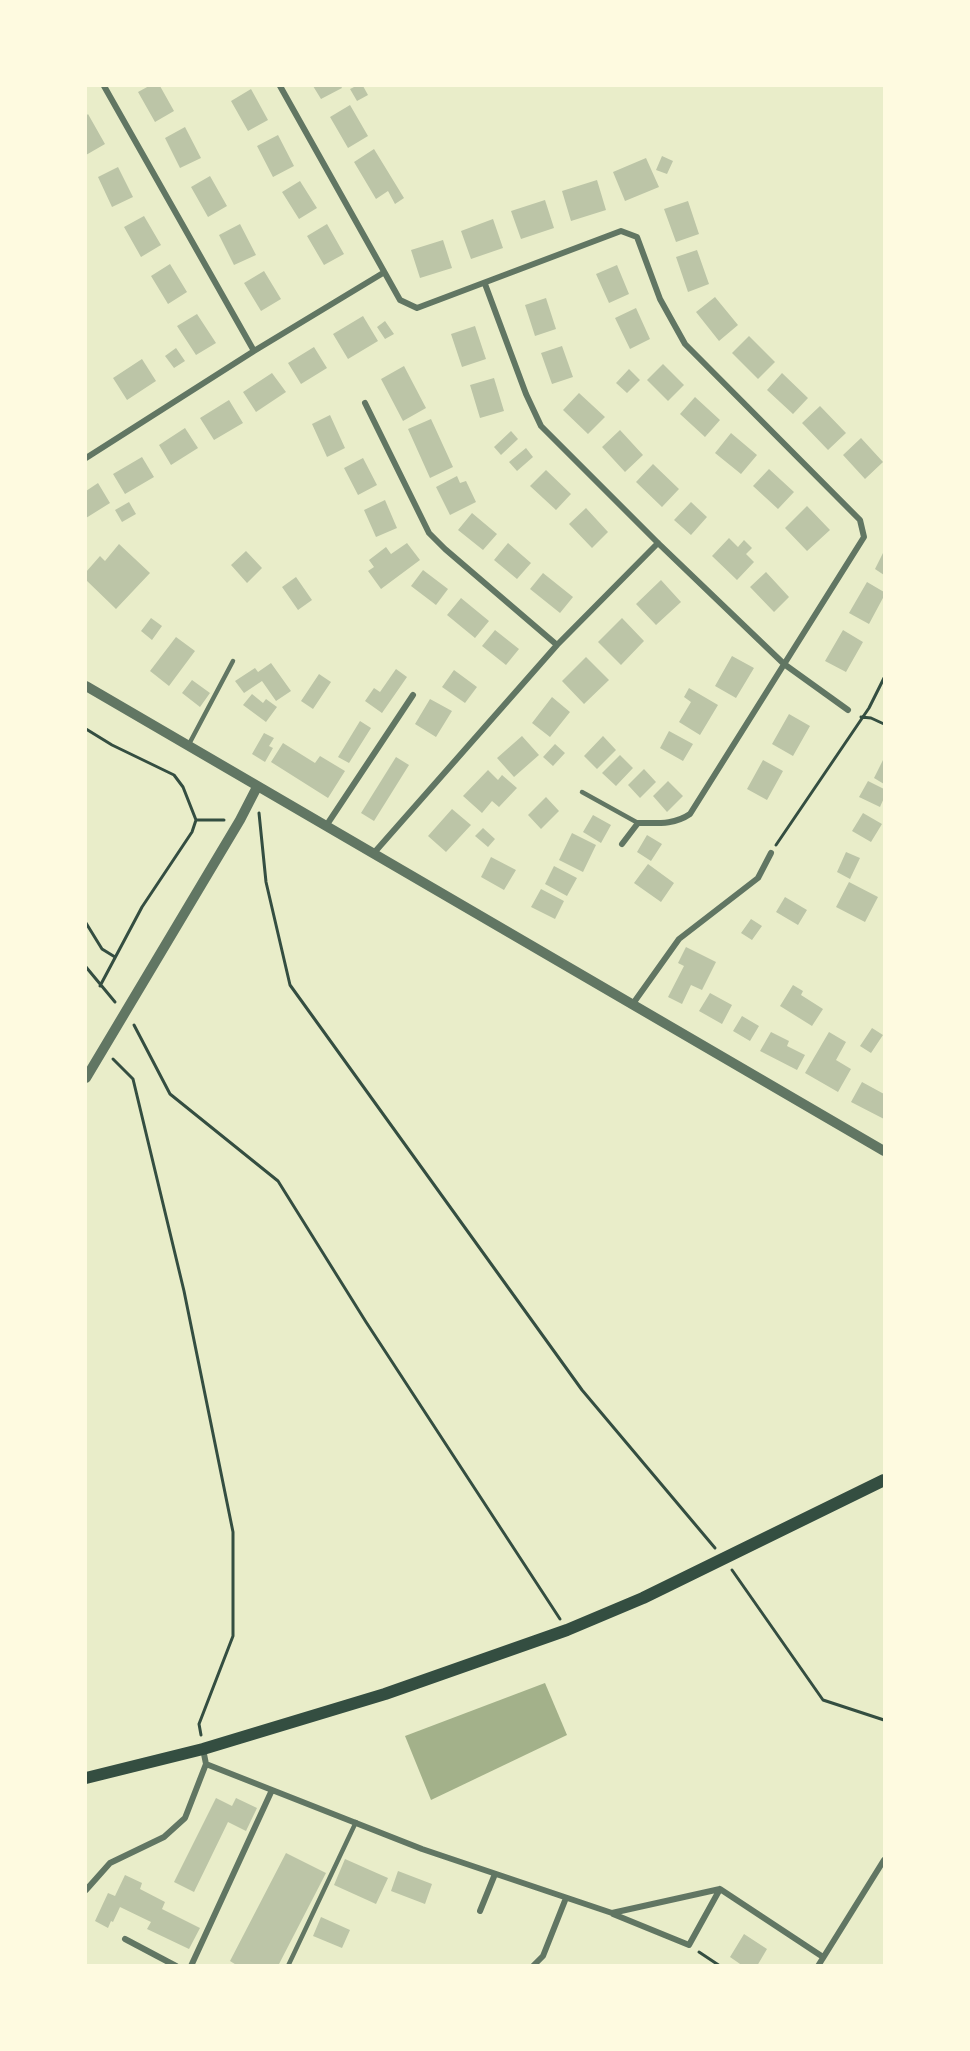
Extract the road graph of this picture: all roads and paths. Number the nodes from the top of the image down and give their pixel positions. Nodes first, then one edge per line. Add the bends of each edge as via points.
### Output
1 (104, 86) edge
2 (280, 86) edge
3 (384, 273) junction
4 (485, 284) junction
5 (254, 351) junction
6 (364, 403) dead end
7 (86, 459) edge
8 (658, 543) junction
9 (557, 645) junction
10 (232, 661) dead end
11 (784, 663) junction
12 (885, 678) edge
13 (86, 686) edge
14 (413, 695) dead end
15 (848, 710) joint
16 (862, 717) junction
17 (885, 724) edge
18 (86, 729) edge
19 (188, 746) junction
20 (257, 787) junction
21 (582, 792) dead end
22 (196, 820) junction
23 (240, 820) junction
24 (638, 823) junction
25 (327, 826) junction
26 (622, 844) dead end
27 (771, 853) joint
28 (373, 854) junction
29 (86, 923) edge
30 (115, 957) junction
31 (86, 967) edge
32 (100, 986) junction
33 (632, 1005) junction
34 (126, 1011) junction
35 (101, 1052) junction
36 (86, 1078) edge
37 (885, 1151) edge
38 (885, 1480) edge
39 (724, 1558) junction
40 (567, 1630) junction
41 (885, 1720) edge
42 (204, 1749) junction
43 (207, 1764) junction
44 (86, 1778) edge
45 (272, 1790) junction
46 (356, 1822) junction
47 (885, 1860) edge
48 (495, 1874) junction
49 (86, 1890) edge
50 (720, 1890) junction
51 (566, 1898) junction
52 (480, 1911) dead end
53 (612, 1914) junction
54 (125, 1940) dead end
55 (689, 1945) junction
56 (823, 1957) junction
57 (176, 1965) edge
58 (191, 1965) edge
59 (288, 1965) edge
60 (533, 1965) edge
61 (720, 1965) edge
62 (818, 1965) edge

1 - 5 street
2 - 3 street
3 - 4 street via 400,300 417,308
3 - 5 street
4 - 8 street via 542,426
4 - 11 street via 621,231 637,237 660,299 685,344 860,520 864,537
5 - 7 street
6 - 9 street via 429,533
8 - 9 street
8 - 11 street
9 - 28 street
10 - 19 lane
11 - 15 street
11 - 24 street via 690,814 668,823
12 - 16 path
13 - 19 street
14 - 25 street
15 - 16 path
16 - 17 path
16 - 27 path
18 - 22 path via 174,775
19 - 20 street
20 - 23 street
20 - 25 street
20 - 39 path via 266,882 291,986 582,1390
21 - 24 lane
22 - 23 path
22 - 30 path
23 - 34 street
24 - 26 street
25 - 28 street
27 - 33 street via 758,878 679,939
28 - 33 street
29 - 30 path via 102,949
30 - 32 path
31 - 32 path
32 - 34 path
33 - 37 street
34 - 35 street
34 - 40 path via 170,1094 278,1181
35 - 36 street
35 - 42 path via 133,1079 184,1291 233,1532 232,1636 199,1724
38 - 39 main road
39 - 40 main road
39 - 41 path via 823,1700
40 - 42 main road via 385,1694
42 - 43 street
42 - 44 main road
43 - 45 street
43 - 49 street via 185,1818 164,1838 110,1863
45 - 46 street
45 - 58 street
46 - 48 street
46 - 59 lane
47 - 56 street
48 - 51 street
48 - 52 street
50 - 53 street
50 - 55 street
50 - 56 street
51 - 53 street
51 - 60 street via 543,1956
53 - 55 street
54 - 57 street
55 - 61 path
56 - 62 street

